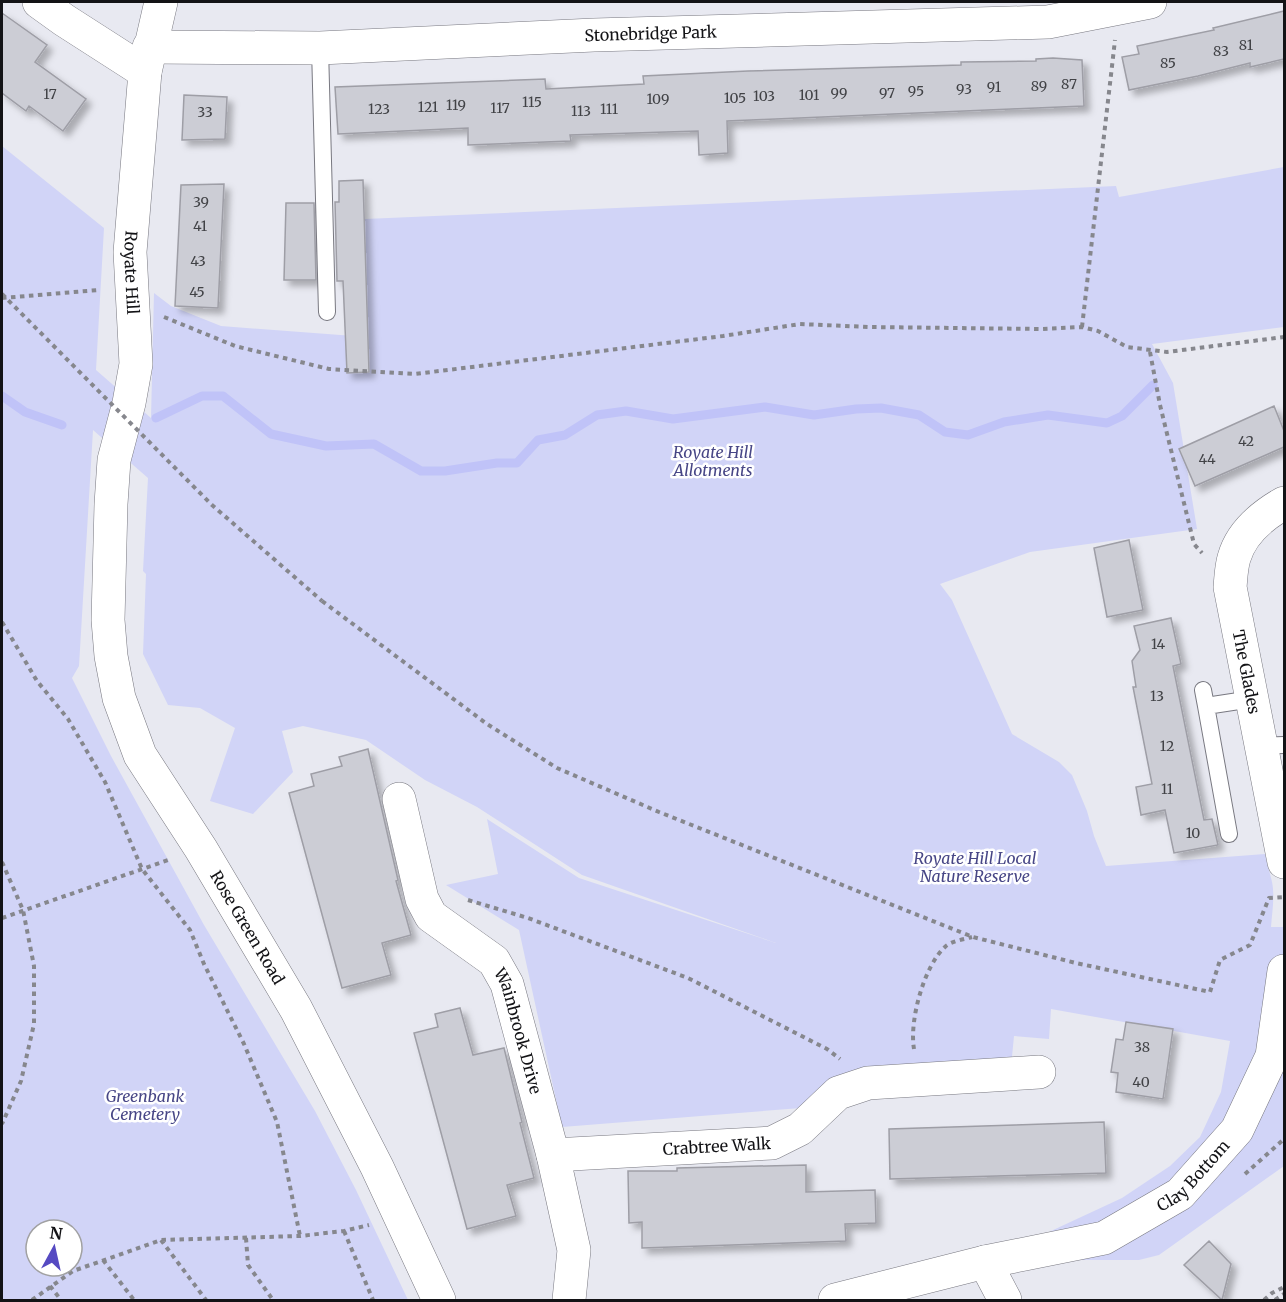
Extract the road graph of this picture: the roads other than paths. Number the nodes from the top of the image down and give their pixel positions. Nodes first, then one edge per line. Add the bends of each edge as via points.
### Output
1 (39, 2) edge
2 (161, 2) edge
3 (1150, 2) edge
4 (320, 48) junction
5 (147, 60) junction
6 (327, 312) dead end
7 (1284, 503) edge
8 (111, 544) joint
9 (1252, 699) junction
10 (1273, 745) edge
11 (399, 799) dead end
12 (1229, 834) dead end
13 (1284, 862) edge
14 (1284, 971) edge
15 (1039, 1072) dead end
16 (553, 1155) junction
17 (985, 1262) junction
18 (439, 1300) edge
19 (569, 1300) edge
20 (835, 1300) edge
21 (1005, 1300) edge

1 - 5 street via 64,20
2 - 5 street, Royate Hill
3 - 4 street, Stonebridge Park via 1048,22 594,35
4 - 5 street, Stonebridge Park
4 - 6 lane
5 - 8 street, Royate Hill via 130,252 136,363 114,460
7 - 9 street, The Glades via 1262,516 1246,534 1234,557 1230,587
8 - 18 street, Rose Green Road via 111,656 119,698 140,755 296,1009 377,1167
9 - 10 street, The Glades
9 - 12 lane via 1204,698
10 - 13 street, The Glades
11 - 16 street, Wainbrook Drive via 422,899 431,916 494,961 507,984
14 - 17 street, Clay Bottom via 1272,1056 1237,1130 1180,1194 1104,1238
15 - 16 street, Crabtree Walk via 868,1083 838,1093 800,1129 772,1143
16 - 19 street, Wainbrook Drive via 574,1250
17 - 20 street, Clay Bottom
17 - 21 street

